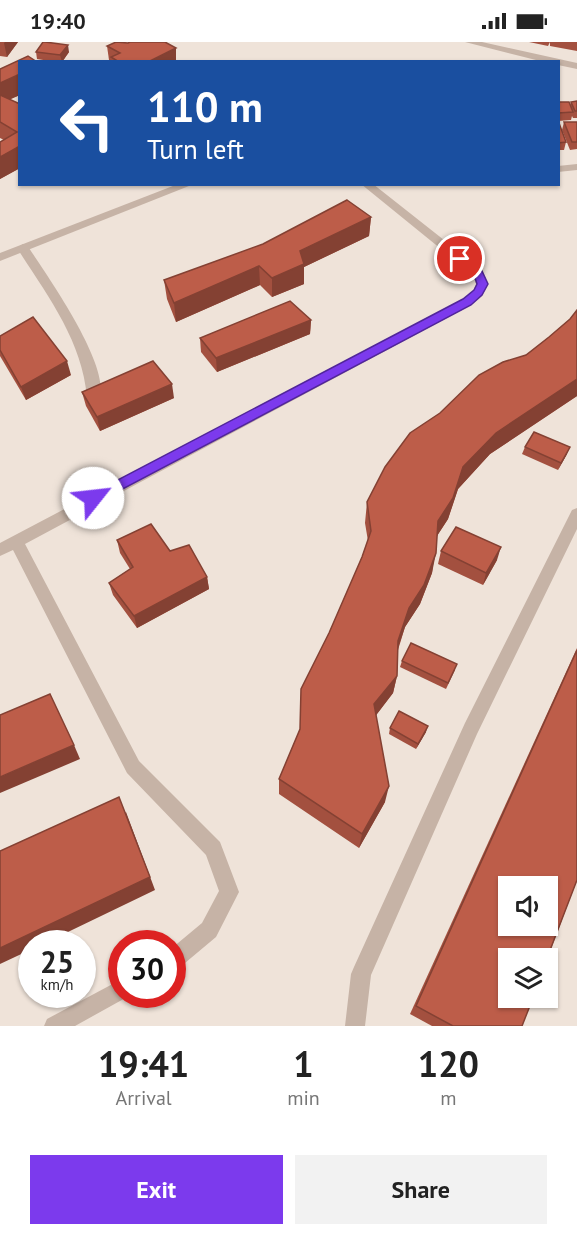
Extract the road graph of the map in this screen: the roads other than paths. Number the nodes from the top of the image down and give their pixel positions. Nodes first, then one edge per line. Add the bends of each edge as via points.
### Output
1 (470, 42) edge
2 (547, 60) edge
3 (560, 63) edge
4 (577, 67) edge
5 (560, 71) edge
6 (577, 167) edge
7 (560, 169) edge
8 (184, 186) edge
9 (369, 186) edge
10 (23, 248) junction
11 (0, 257) edge
12 (94, 397) edge
13 (577, 514) edge
14 (8, 546) edge
15 (186, 949) edge
16 (108, 997) edge
17 (54, 1026) edge
18 (355, 1026) edge

1 - 2 street
3 - 4 street
4 - 5 street
6 - 7 street
8 - 10 street
9 - 14 street via 478,273 482,284 478,292 467,302
10 - 11 street
10 - 12 street via 71,327 92,373
13 - 18 street via 471,729 361,974
14 - 15 street via 133,767 213,849 229,892 209,930
16 - 17 street

